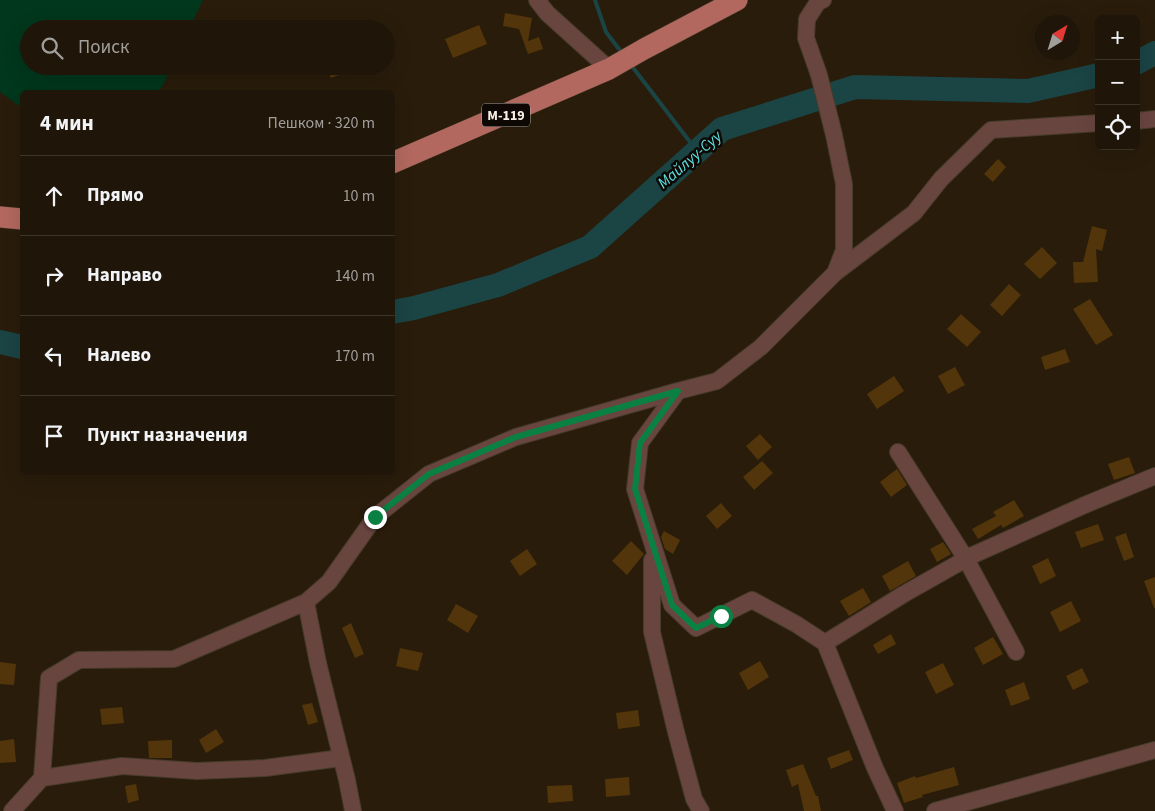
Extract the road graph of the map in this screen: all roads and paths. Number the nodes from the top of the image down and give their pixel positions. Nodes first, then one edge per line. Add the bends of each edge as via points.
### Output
1 (538, 0) edge
2 (737, 0) edge
3 (822, 0) edge
4 (614, 66) junction
5 (1140, 121) edge
6 (1154, 122) edge
7 (1095, 123) edge
8 (395, 162) edge
9 (0, 217) edge
10 (20, 219) edge
11 (835, 273) junction
12 (678, 391) junction
13 (898, 452) dead end
14 (1155, 476) edge
15 (652, 543) junction
16 (966, 559) junction
17 (306, 602) junction
18 (825, 643) junction
19 (1016, 652) dead end
20 (1155, 750) edge
21 (341, 758) junction
22 (42, 778) junction
23 (12, 811) edge
24 (353, 811) edge
25 (701, 811) edge
26 (895, 811) edge
27 (935, 811) edge

1 - 4 street via 547,13
2 - 4 main road, М-119
3 - 11 street via 807,19 806,38 819,75 844,184 844,250
4 - 8 main road, М-119
5 - 6 street
7 - 11 street via 991,130 941,179 914,213
9 - 10 main road
11 - 12 street via 761,347 717,381
12 - 15 street via 640,443 635,489
12 - 17 street via 516,437 429,474 375,517 329,582
13 - 16 street
14 - 16 street
15 - 18 street via 672,605 696,628 752,600
15 - 25 street via 652,632 694,799
16 - 18 street
16 - 19 street
17 - 21 street
17 - 22 street via 174,659 79,660 48,678
18 - 26 street
20 - 27 street
21 - 22 street via 265,768 198,771 122,766
21 - 24 street
22 - 23 street

